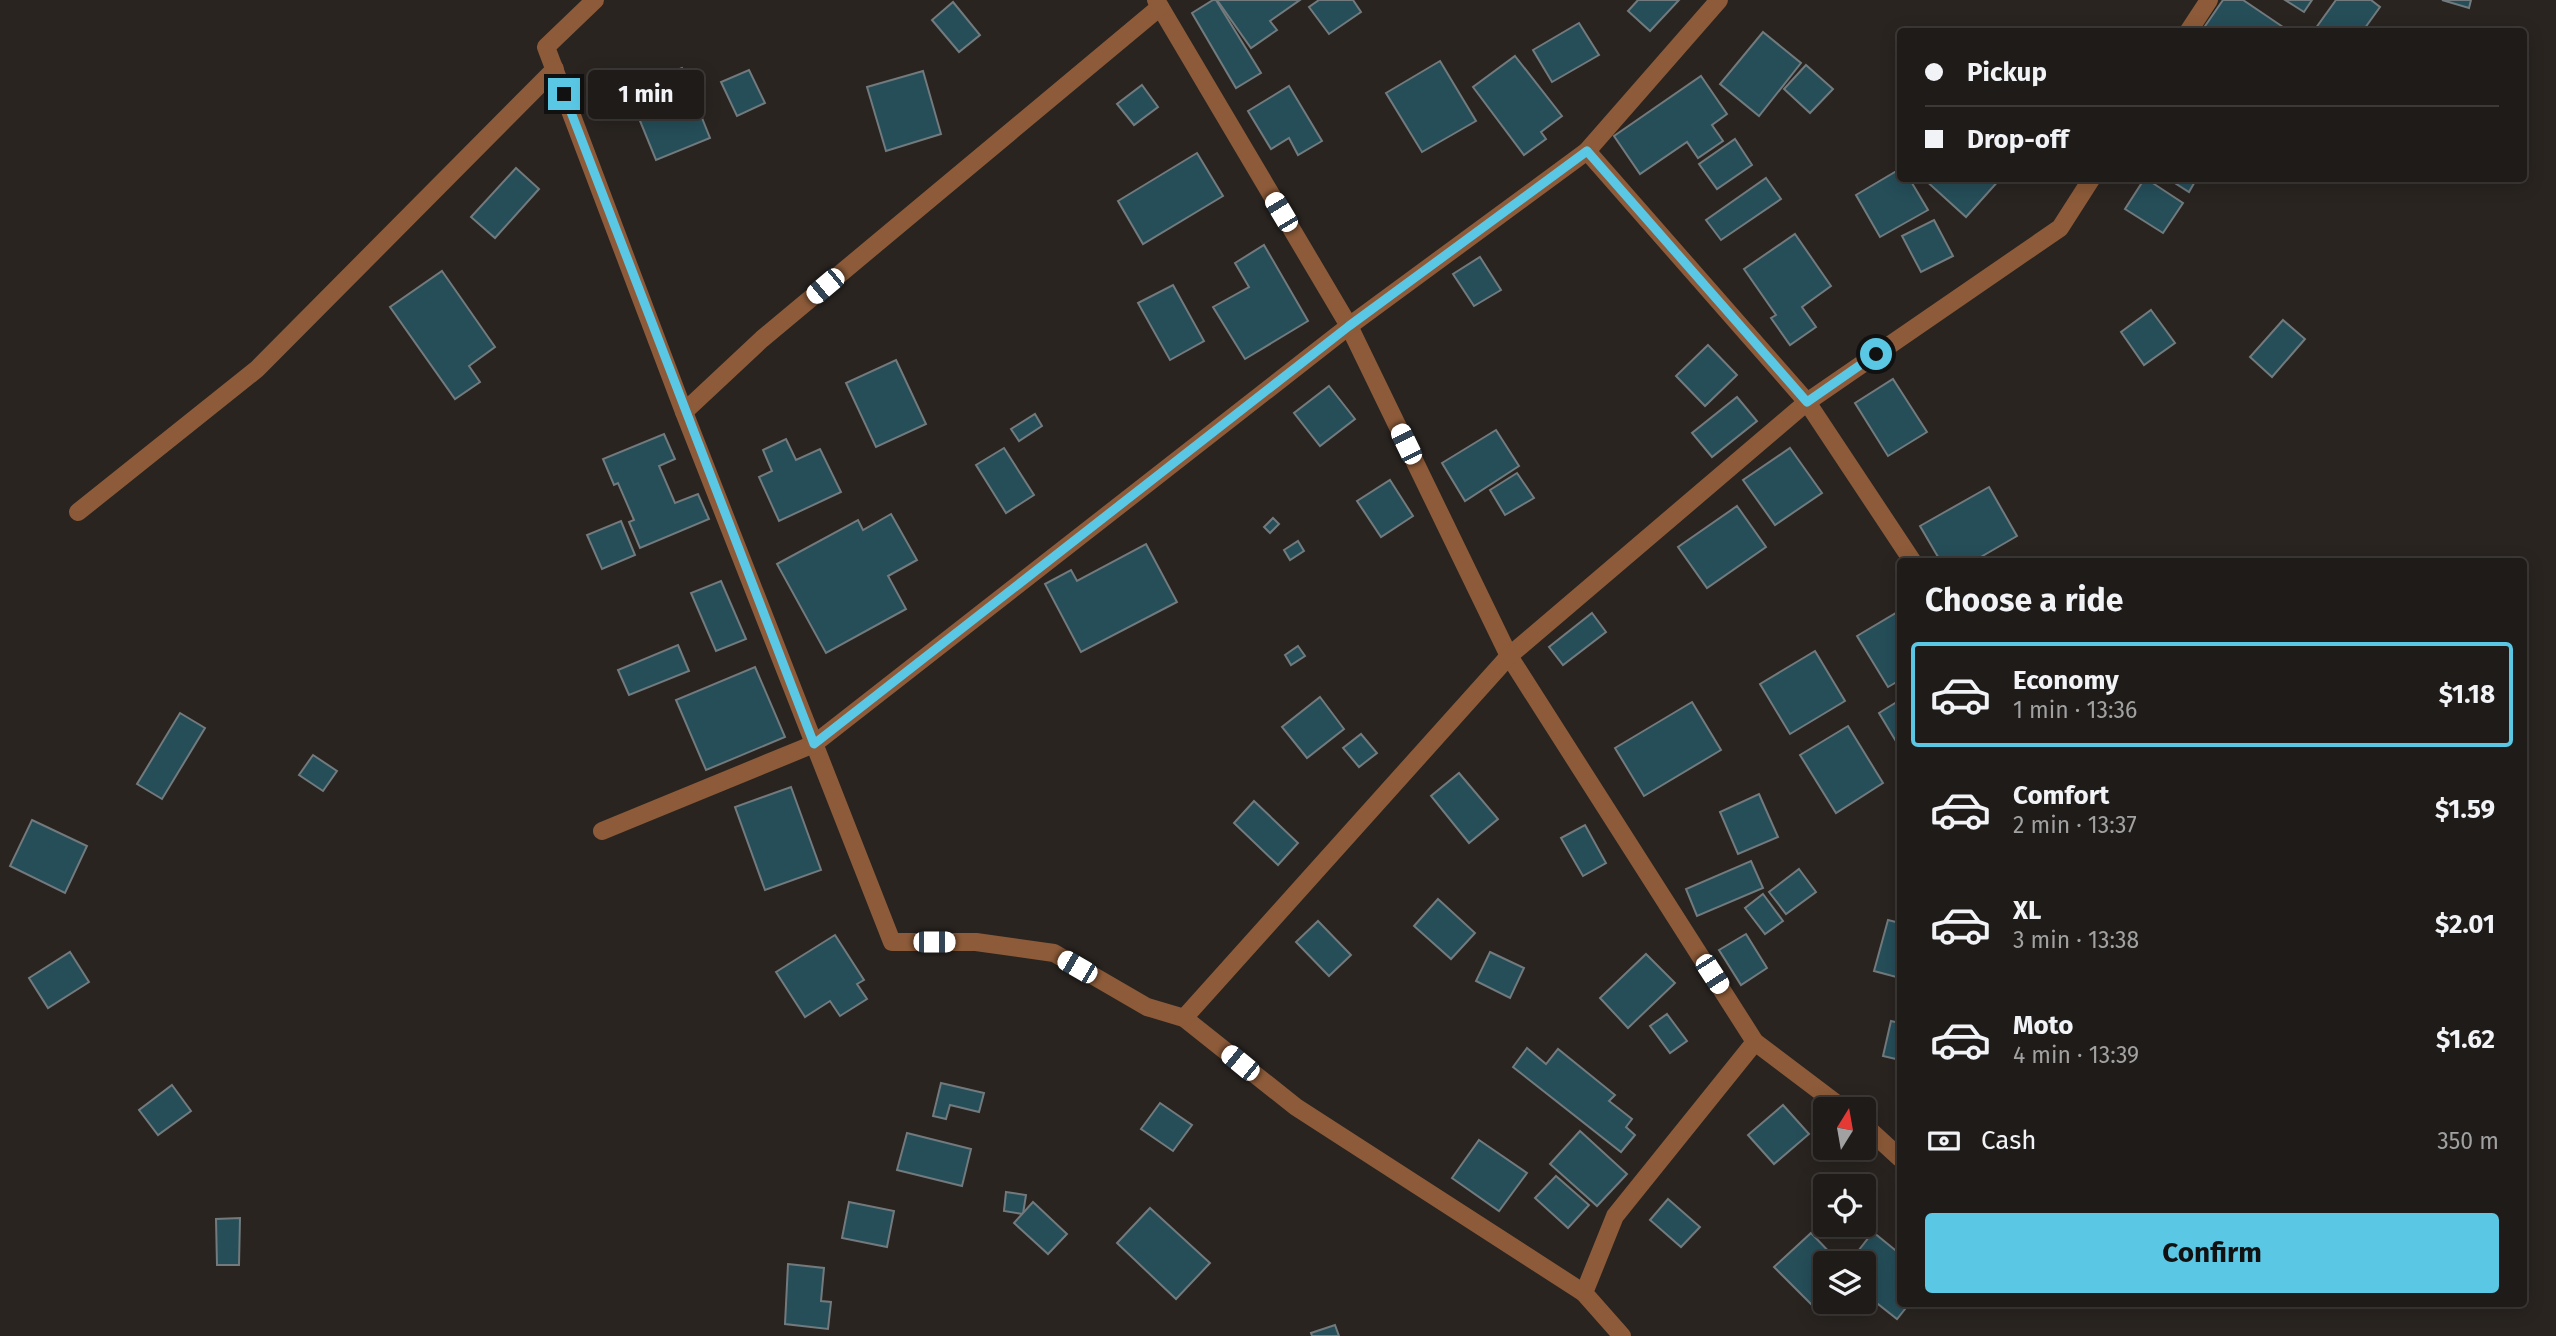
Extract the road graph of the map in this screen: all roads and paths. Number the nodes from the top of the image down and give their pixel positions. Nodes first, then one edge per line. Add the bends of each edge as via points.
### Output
1 (595, 0) edge
2 (1719, 0) edge
3 (2209, 0) edge
4 (1158, 3) edge
5 (2192, 28) edge
6 (555, 69) junction
7 (1587, 151) junction
8 (2089, 182) edge
9 (1349, 326) junction
10 (1807, 402) junction
11 (684, 412) junction
12 (78, 512) dead end
13 (1910, 558) edge
14 (1509, 656) junction
15 (814, 744) junction
16 (602, 831) dead end
17 (1184, 1018) junction
18 (1755, 1042) junction
19 (1828, 1097) edge
20 (1876, 1136) edge
21 (1897, 1155) edge
22 (1584, 1293) junction
23 (1622, 1336) edge

1 - 6 street via 546,47
2 - 7 street
3 - 5 street
4 - 9 street
4 - 11 street via 762,339
6 - 11 street
6 - 12 street via 257,369
7 - 9 street
7 - 10 street
8 - 10 street via 2060,228
9 - 14 street
9 - 15 street
10 - 13 street
10 - 14 street
11 - 15 street
14 - 17 street
14 - 18 street
15 - 16 street
15 - 17 street via 892,943 976,942 1054,953 1147,1007
17 - 22 street via 1296,1107
18 - 19 street
18 - 22 street via 1615,1216
20 - 21 street
22 - 23 street

